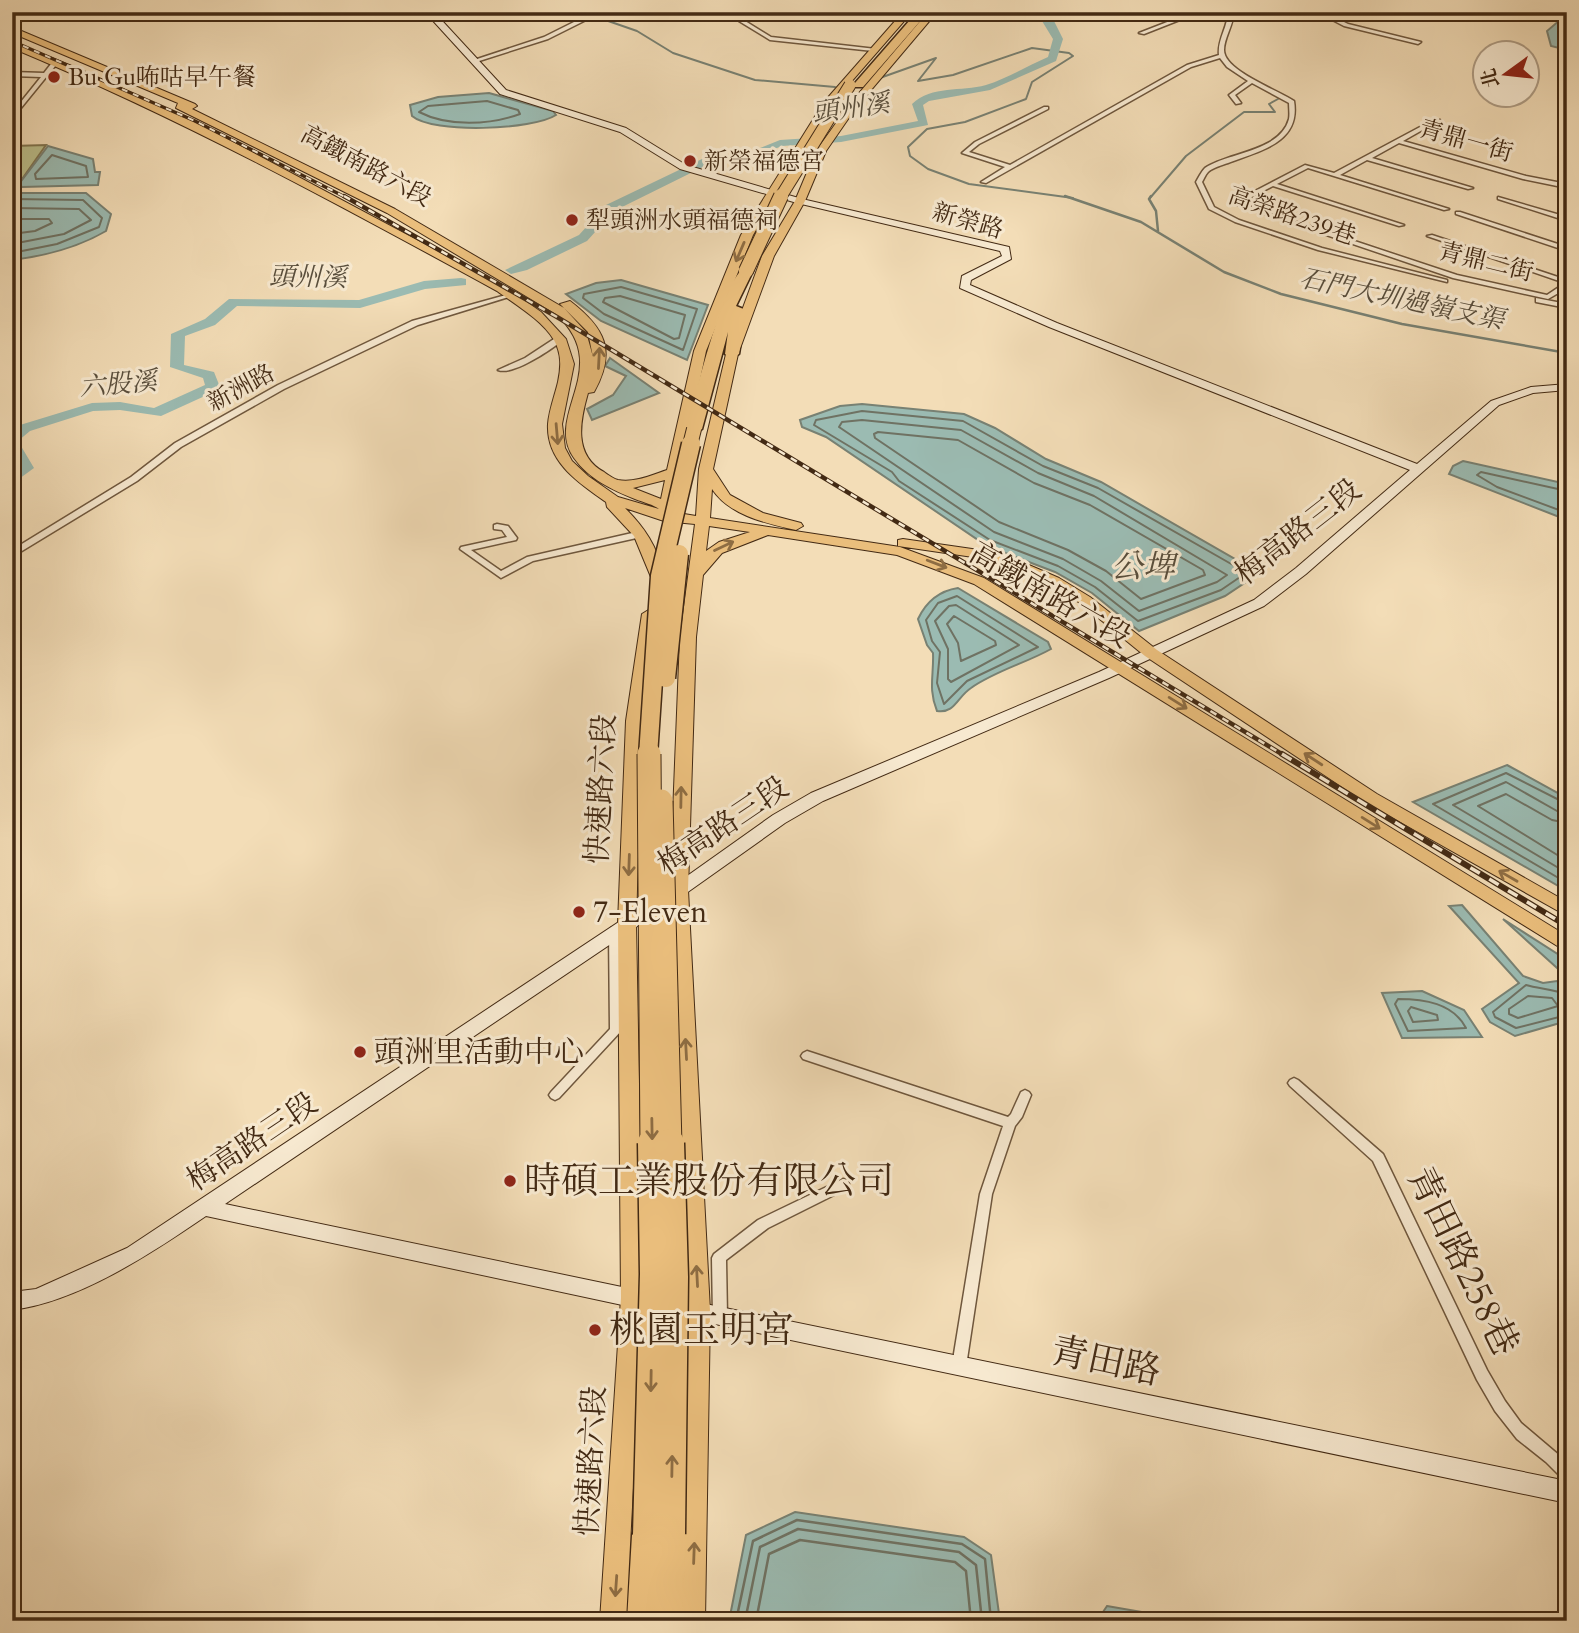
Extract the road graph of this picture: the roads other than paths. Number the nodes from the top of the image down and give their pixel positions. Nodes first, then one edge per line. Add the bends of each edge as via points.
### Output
1 (33, 12) edge
2 (41, 12) edge
3 (429, 12) edge
4 (588, 12) edge
5 (704, 12) edge
6 (908, 12) edge
7 (915, 12) edge
8 (923, 12) edge
9 (933, 12) edge
10 (1198, 12) edge
11 (1231, 12) edge
12 (1319, 12) edge
13 (12, 21) edge
14 (12, 33) edge
15 (1142, 33) dead end
16 (1418, 42) dead end
17 (12, 47) edge
18 (873, 49) junction
19 (1223, 56) junction
20 (474, 61) junction
21 (49, 70) junction
22 (12, 74) edge
23 (1251, 81) junction
24 (166, 100) junction
25 (1238, 103) dead end
26 (190, 104) junction
27 (12, 106) edge
28 (21, 106) junction
29 (145, 108) junction
30 (1046, 108) dead end
31 (172, 116) junction
32 (12, 117) edge
33 (1437, 120) dead end
34 (1398, 141) junction
35 (1367, 158) junction
36 (1011, 167) junction
37 (1335, 175) junction
38 (984, 182) dead end
39 (1272, 184) junction
40 (1567, 186) edge
41 (1470, 188) dead end
42 (774, 193) junction
43 (357, 194) junction
44 (1500, 198) dead end
45 (800, 201) junction
46 (349, 208) junction
47 (391, 211) junction
48 (404, 215) junction
49 (1567, 219) edge
50 (1401, 225) dead end
51 (389, 226) junction
52 (1430, 236) dead end
53 (1567, 249) edge
54 (752, 271) junction
55 (1567, 283) edge
56 (506, 294) junction
57 (1567, 306) edge
58 (733, 310) junction
59 (560, 339) junction
60 (700, 351) junction
61 (732, 354) junction
62 (502, 369) dead end
63 (1567, 387) edge
64 (700, 429) junction
65 (706, 469) junction
66 (673, 473) junction
67 (1415, 473) junction
68 (583, 479) junction
69 (611, 483) junction
70 (665, 510) junction
71 (703, 515) junction
72 (796, 526) junction
73 (497, 527) dead end
74 (769, 532) junction
75 (641, 534) junction
76 (12, 554) edge
77 (656, 574) junction
78 (693, 579) junction
79 (1151, 653) junction
80 (1120, 667) junction
81 (679, 890) junction
82 (1567, 910) edge
83 (621, 927) junction
84 (1567, 945) edge
85 (807, 1056) dead end
86 (1294, 1083) dead end
87 (555, 1095) dead end
88 (1025, 1095) dead end
89 (1010, 1123) junction
90 (843, 1184) dead end
91 (206, 1208) junction
92 (632, 1298) junction
93 (12, 1301) edge
94 (699, 1311) junction
95 (720, 1315) junction
96 (958, 1366) junction
97 (1567, 1473) edge
98 (1567, 1492) edge
99 (613, 1621) edge
100 (643, 1621) edge
101 (666, 1621) edge
102 (692, 1621) edge

1 - 13 street
2 - 13 street
3 - 20 street, 新榮路
4 - 20 street via 586,18 546,38
5 - 18 street via 735,17 770,38
6 - 18 main road, 快速路六段
7 - 54 highway, bridge via 850,85 785,190
8 - 54 highway via 834,121
9 - 45 main road via 867,87 832,136
10 - 15 street
11 - 19 street
12 - 16 street via 1346,25
14 - 24 main road, 高鐵南路六段
14 - 26 main road, 高鐵南路六段
17 - 21 main road, 高鐵南路六段
17 - 31 main road, 高鐵南路六段
18 - 42 main road, 快速路六段 via 827,104
19 - 23 street, 高榮路239巷
19 - 36 street via 1189,66
20 - 42 street, 新榮路 via 503,93 623,130 683,167
21 - 22 street
21 - 28 street
21 - 29 main road, 高鐵南路六段
23 - 25 street via 1232,95
23 - 57 street, 高榮路239巷 via 1292,102 1292,117 1275,141 1205,171 1199,182 1211,208 1320,249
24 - 26 main road
24 - 43 main road, 高鐵南路六段
26 - 48 main road, 高鐵南路六段
27 - 28 street
28 - 32 street
29 - 31 main road
29 - 46 main road, 高鐵南路六段
30 - 36 street via 965,153
31 - 46 main road, 高鐵南路六段
33 - 34 street
34 - 35 street, 青鼎一街
34 - 40 street, 青鼎一街
35 - 37 street, 青鼎一街
35 - 41 street
36 - 38 street
37 - 39 street via 1307,166
37 - 53 street via 1454,209
39 - 50 street
39 - 55 street, 青鼎二街 via 1235,203 1455,277 1548,297
42 - 45 street, 新榮路
42 -> 60 main road, 快速路六段 via 747,235
43 - 46 main road
43 - 47 main road, 高鐵南路六段
44 - 49 street
45 - 61 main road via 768,256
45 - 67 street, 新榮路 via 1005,249 1007,257 967,278 964,286
46 - 47 main road
46 - 51 main road, 高鐵南路六段
46 - 56 main road, 高鐵南路六段
47 - 48 main road
48 - 51 main road
69 -> 48 main road, 高鐵南路六段 via 583,459 573,434 587,354 584,340 568,317
51 - 56 main road, 高鐵南路六段
52 - 55 street
54 - 58 highway
56 - 59 main road, 高鐵南路六段 via 537,315
56 - 76 street, 新洲路 via 399,330 281,387 178,445 134,479
58 - 60 highway
58 - 61 highway
58 - 64 highway
59 - 62 street via 528,360
59 -> 68 main road, 高鐵南路六段 via 568,364 556,436 567,463
60 - 66 main road, 快速路六段
61 - 65 main road
63 - 67 street, 梅高路三段 via 1531,390 1495,403
64 -> 100 highway, bridge via 660,576 647,779 654,1274
101 -> 64 highway, bridge via 674,1277 661,778 675,576
65 - 71 main road
65 - 72 main road via 725,498 758,516
66 - 69 main road via 636,484
66 - 70 main road, 快速路六段
67 - 79 street, 梅高路三段 via 1275,594
68 - 70 main road, 高鐵南路六段 via 613,500
68 - 75 main road
69 - 70 main road, 高鐵南路六段
70 - 71 main road, 高鐵南路六段
70 - 77 main road, 快速路六段
71 - 72 main road, 高鐵南路六段
71 - 74 main road, 高鐵南路六段
71 - 78 main road
72 - 79 main road, 高鐵南路六段 via 1017,565 1085,600
73 - 75 street via 505,528 513,538 464,549 501,575 530,559
78 -> 74 main road via 717,547
74 -> 80 main road, 高鐵南路六段 via 864,544 925,560 979,581
75 - 77 main road
77 -> 83 main road, 快速路六段 via 634,721
81 -> 78 main road
79 - 80 street, 梅高路三段
82 -> 79 main road, 高鐵南路六段 via 1371,798
80 - 81 street, 梅高路三段 via 817,797
80 -> 84 main road, 高鐵南路六段
81 - 83 street, 梅高路三段
94 -> 81 main road
83 - 87 street via 616,1030
83 - 91 street, 梅高路三段
83 - 92 main road, 快速路六段
85 - 89 street
86 - 97 street, 青田路258巷 via 1378,1158 1499,1405 1520,1432 1553,1455
88 - 89 street
89 - 96 street via 986,1194
90 - 95 street via 763,1224 719,1258
91 - 92 street, 青田路
91 - 93 street, 梅高路三段 via 134,1254 82,1280 38,1298
92 - 94 street, 青田路
92 -> 99 main road, 快速路六段
94 - 95 street, 青田路
102 -> 94 main road
95 - 96 street, 青田路
96 - 98 street, 青田路

